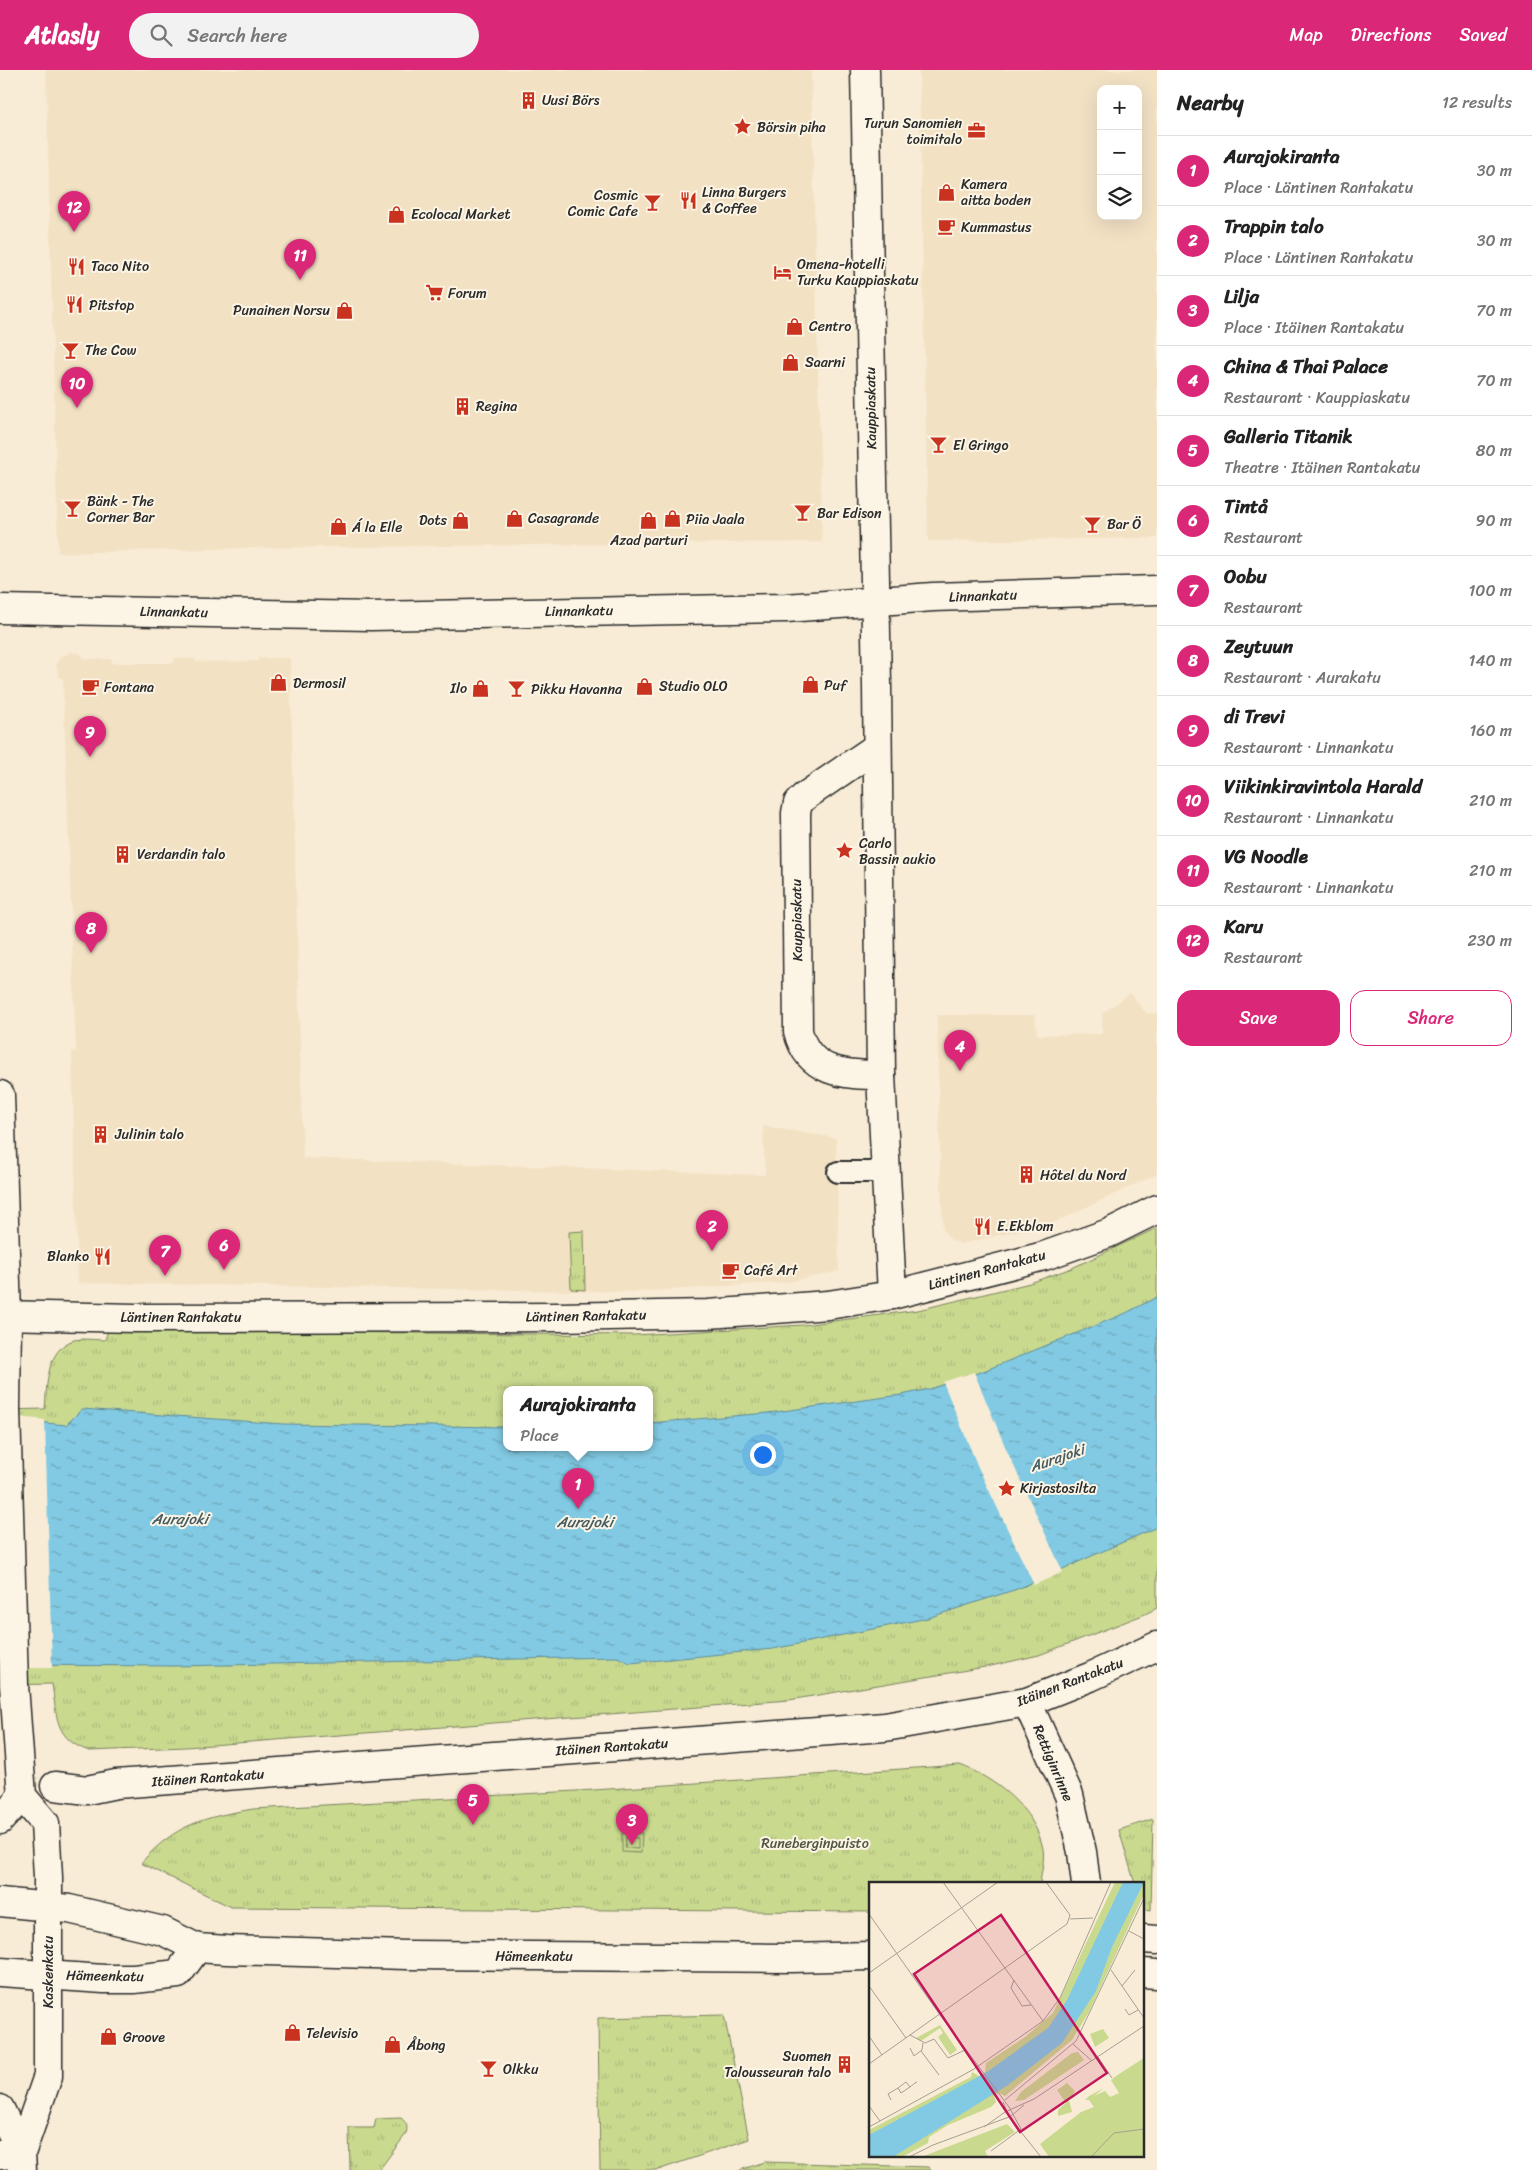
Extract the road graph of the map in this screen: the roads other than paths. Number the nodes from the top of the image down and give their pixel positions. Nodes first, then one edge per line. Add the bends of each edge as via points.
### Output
1 (865, 70) edge
2 (1157, 590) edge
3 (875, 601) junction
4 (0, 610) edge
5 (877, 747) junction
6 (881, 1075) junction
7 (0, 1095) edge
8 (838, 1172) dead end
9 (885, 1172) junction
10 (1157, 1208) edge
11 (892, 1295) junction
12 (3, 1315) edge
13 (1157, 1646) edge
14 (1026, 1702) junction
15 (55, 1786) dead end
16 (22, 1796) junction
17 (0, 1820) edge
18 (1086, 1882) edge
19 (0, 1902) edge
20 (48, 1906) junction
21 (1144, 1939) edge
22 (1157, 1940) edge
23 (197, 1948) junction
24 (869, 1956) edge
25 (0, 1972) edge
26 (1144, 1973) edge
27 (1157, 1974) edge
28 (48, 1975) junction
29 (0, 2109) edge
30 (14, 2159) edge

1 - 3 street, Kauppiaskatu
2 - 3 street, Linnankatu
3 - 4 street, Linnankatu via 786,608 371,616
3 - 5 street, Kauppiaskatu
5 - 6 street, Kauppiaskatu
5 - 6 street, Kauppiaskatu via 804,796 798,804 798,1031 804,1049 827,1068 850,1075
6 - 9 street, Kauppiaskatu
7 - 12 street
8 - 9 lane
9 - 11 street, Kauppiaskatu
10 - 11 street, Läntinen Rantakatu via 1109,1233 1044,1256
11 - 12 street, Läntinen Rantakatu via 828,1305 698,1315 145,1318
12 - 16 street via 14,1685
13 - 14 street, Itäinen Rantakatu
14 - 15 street, Itäinen Rantakatu via 885,1727 116,1784 87,1790
14 - 18 street, Rettiginrinne via 1069,1796
16 - 17 street
16 - 20 street, Kaskenkatu via 45,1823
19 - 20 street, Hämeenkatu
20 - 23 street, Hämeenkatu via 163,1930
20 - 28 street, Kaskenkatu
21 - 22 street
23 - 24 street, Hämeenkatu via 333,1955
23 - 28 street, Hämeenkatu via 178,1974 134,1979
25 - 28 street, Hämeenkatu
26 - 27 street
28 - 30 street, Kaskenkatu via 48,2076
29 - 30 street, Kaskenkatu

